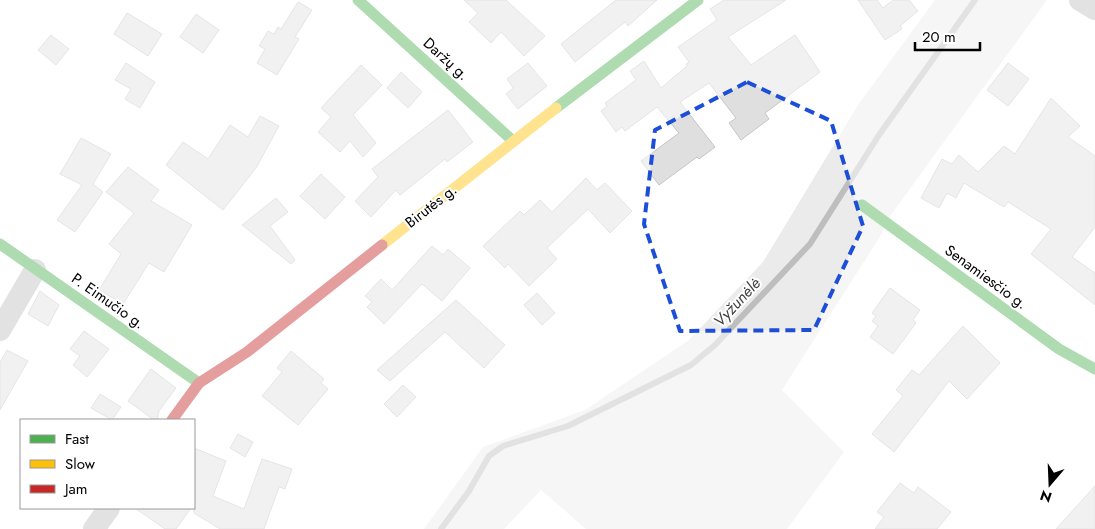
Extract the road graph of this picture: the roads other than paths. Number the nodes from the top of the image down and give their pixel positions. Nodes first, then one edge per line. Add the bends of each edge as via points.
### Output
1 (358, 0) edge
2 (698, 0) edge
3 (1080, 0) edge
4 (1095, 10) edge
5 (514, 141) junction
6 (862, 205) dead end
7 (0, 244) edge
8 (36, 270) junction
9 (0, 330) edge
10 (1095, 369) edge
11 (200, 383) junction
12 (173, 419) edge
13 (108, 509) edge
14 (94, 529) edge

1 - 5 street, Daržų g.
2 - 5 street, Birutės g.
3 - 4 street
5 - 11 street, Birutės g. via 247,352
6 - 10 street, Senamiesčio g. via 1059,349
7 - 8 street, P. Eimučio g.
8 - 9 street
8 - 11 street, P. Eimučio g.
11 - 12 street, Birutės g.
13 - 14 street

